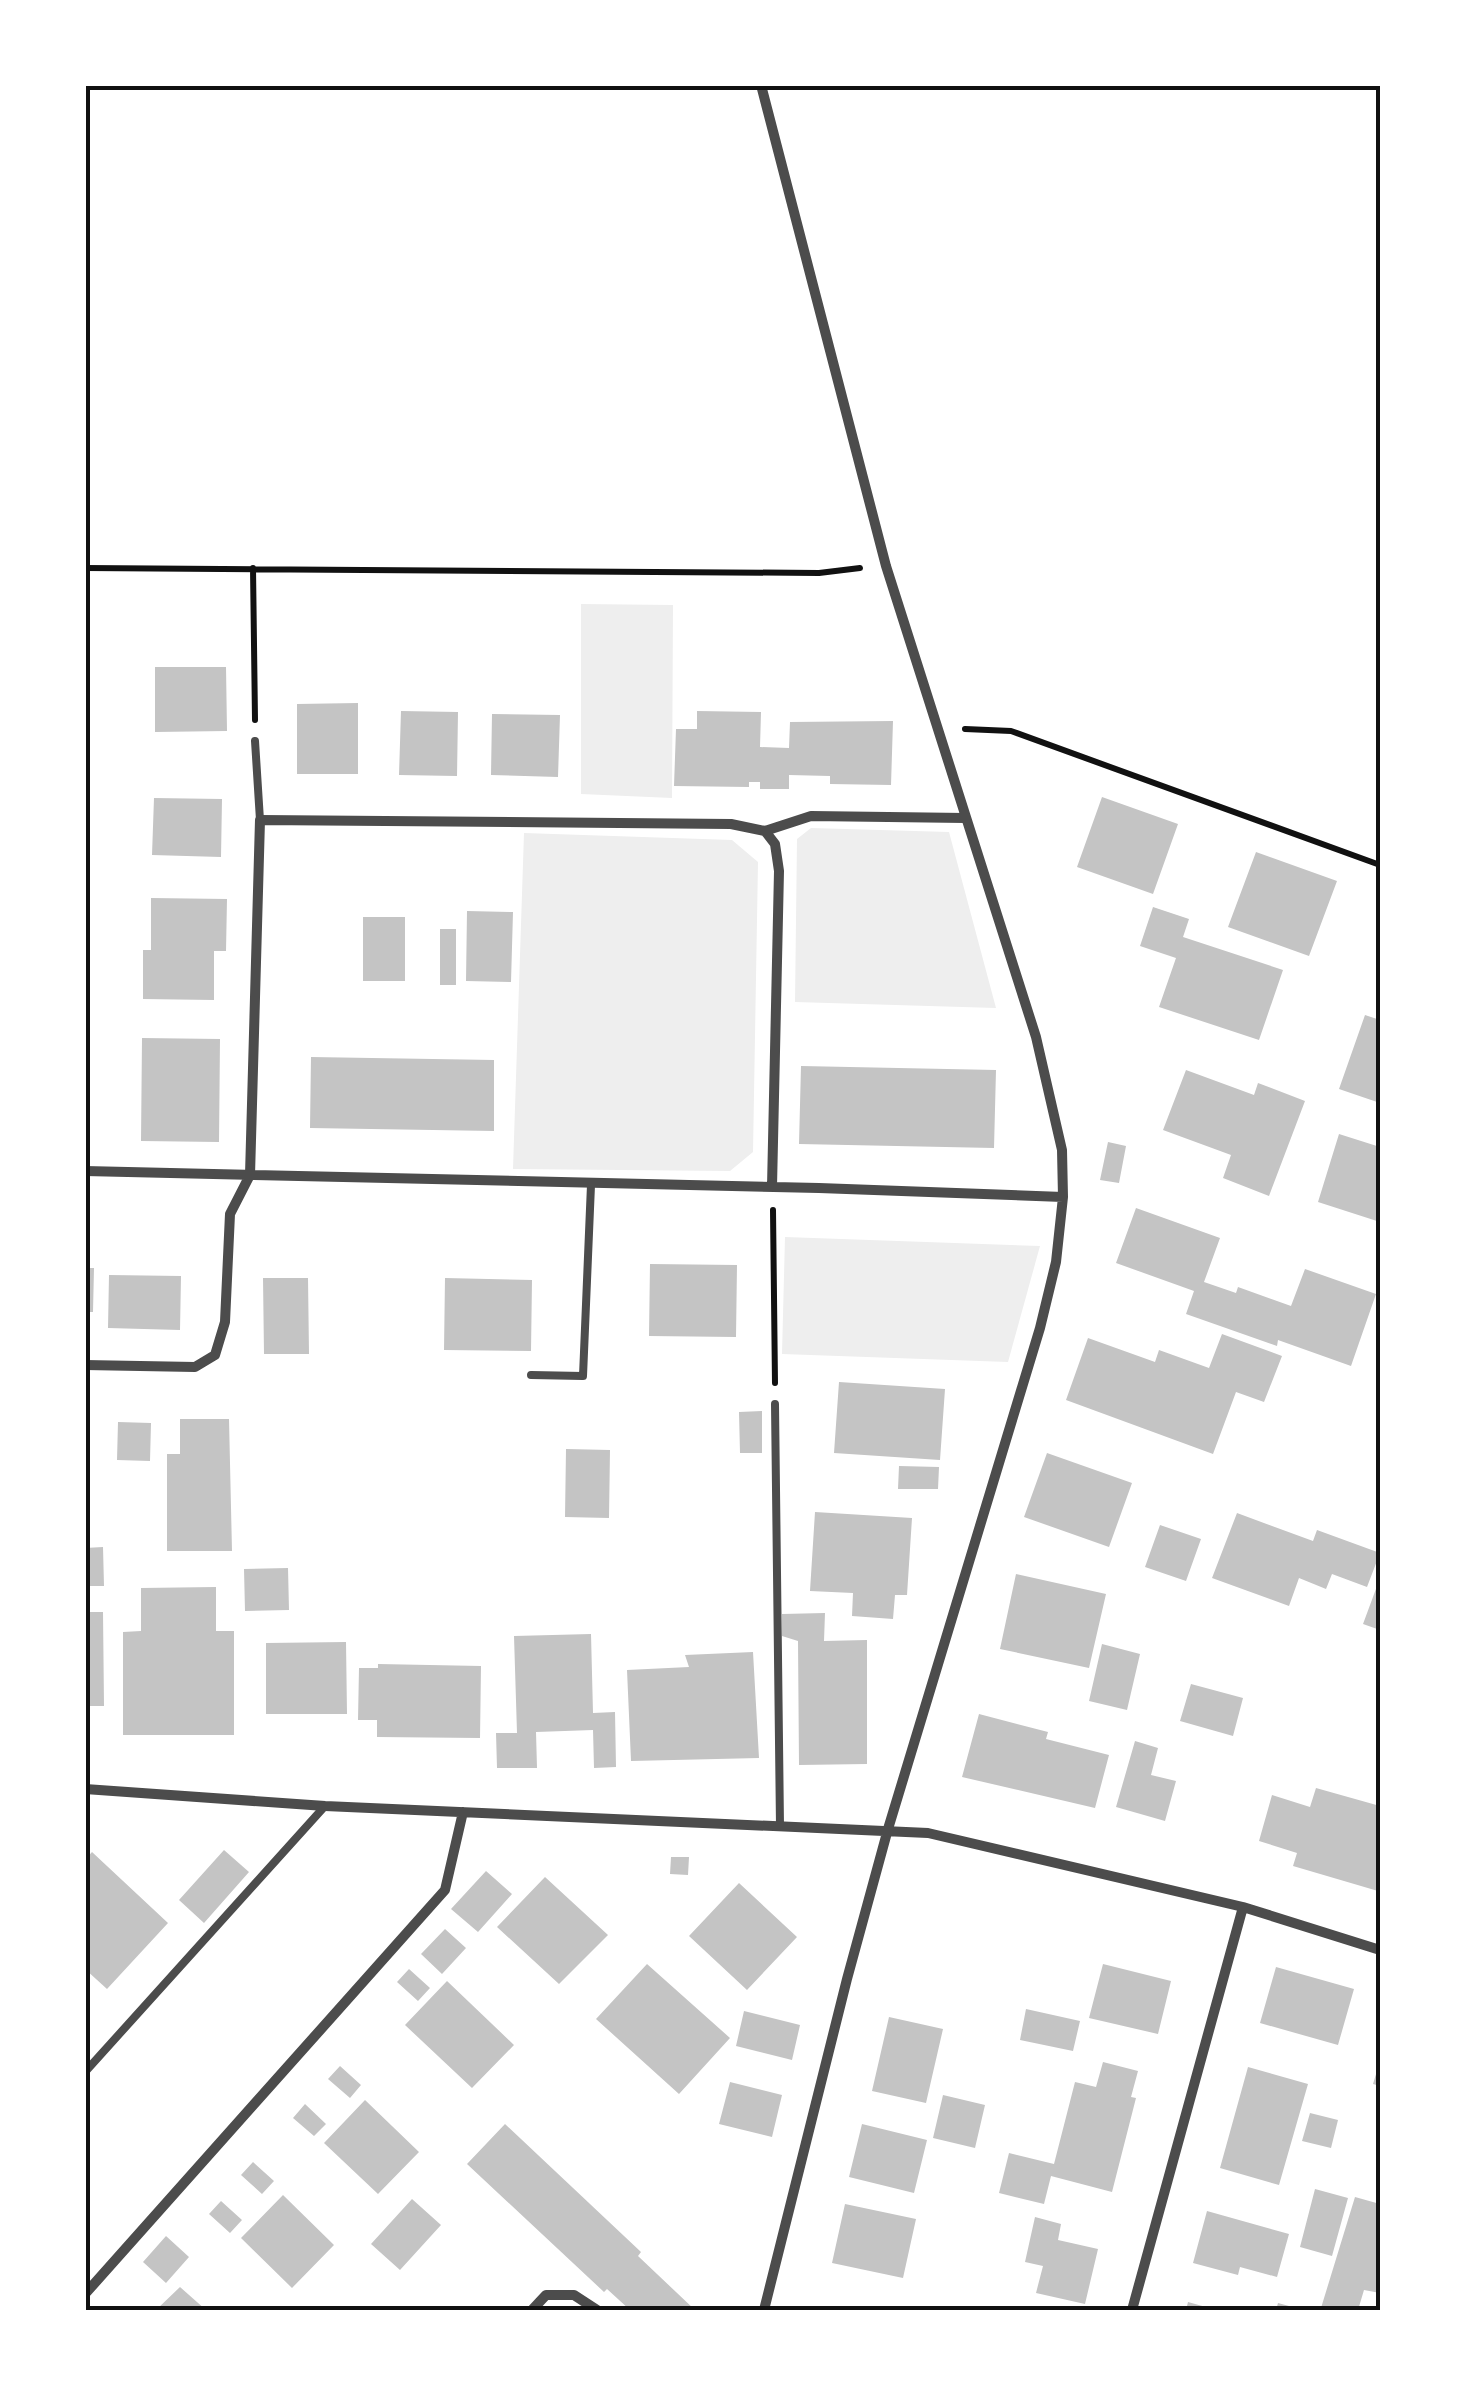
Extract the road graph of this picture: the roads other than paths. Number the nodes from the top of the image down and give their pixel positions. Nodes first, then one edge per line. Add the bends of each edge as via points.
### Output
1 (761, 85) edge
2 (255, 741) road end
3 (965, 818) junction
4 (260, 820) junction
5 (765, 831) junction
6 (85, 1171) edge
7 (250, 1175) junction
8 (591, 1185) junction
9 (772, 1187) junction
10 (1063, 1197) junction
11 (85, 1365) edge
12 (530, 1376) dead end
13 (775, 1404) road end
14 (85, 1789) edge
15 (325, 1806) junction
16 (464, 1812) junction
17 (780, 1826) junction
18 (888, 1829) junction
19 (1243, 1907) junction
20 (1380, 1950) edge
21 (85, 2072) edge
22 (85, 2294) edge
23 (532, 2310) edge
24 (596, 2310) edge
25 (764, 2310) edge
26 (1132, 2310) edge

1 - 3 street via 886,566
2 - 4 lane
3 - 5 street via 811,816
3 - 10 street via 1036,1037 1062,1150
4 - 5 street via 731,824
4 - 7 street
5 - 9 street via 776,844 779,871
6 - 7 street
7 - 8 street
7 - 11 street via 230,1214 225,1322 215,1354 194,1367
8 - 9 street
8 - 12 lane via 584,1376
9 - 10 street
10 - 18 street via 1040,1328
13 - 17 lane
14 - 15 street
15 - 16 street
15 - 21 lane
16 - 17 street
16 - 22 street via 445,1890
17 - 18 street
18 - 19 street via 928,1832
18 - 25 street
19 - 20 street
19 - 26 street
23 - 24 street via 546,2294 574,2295

